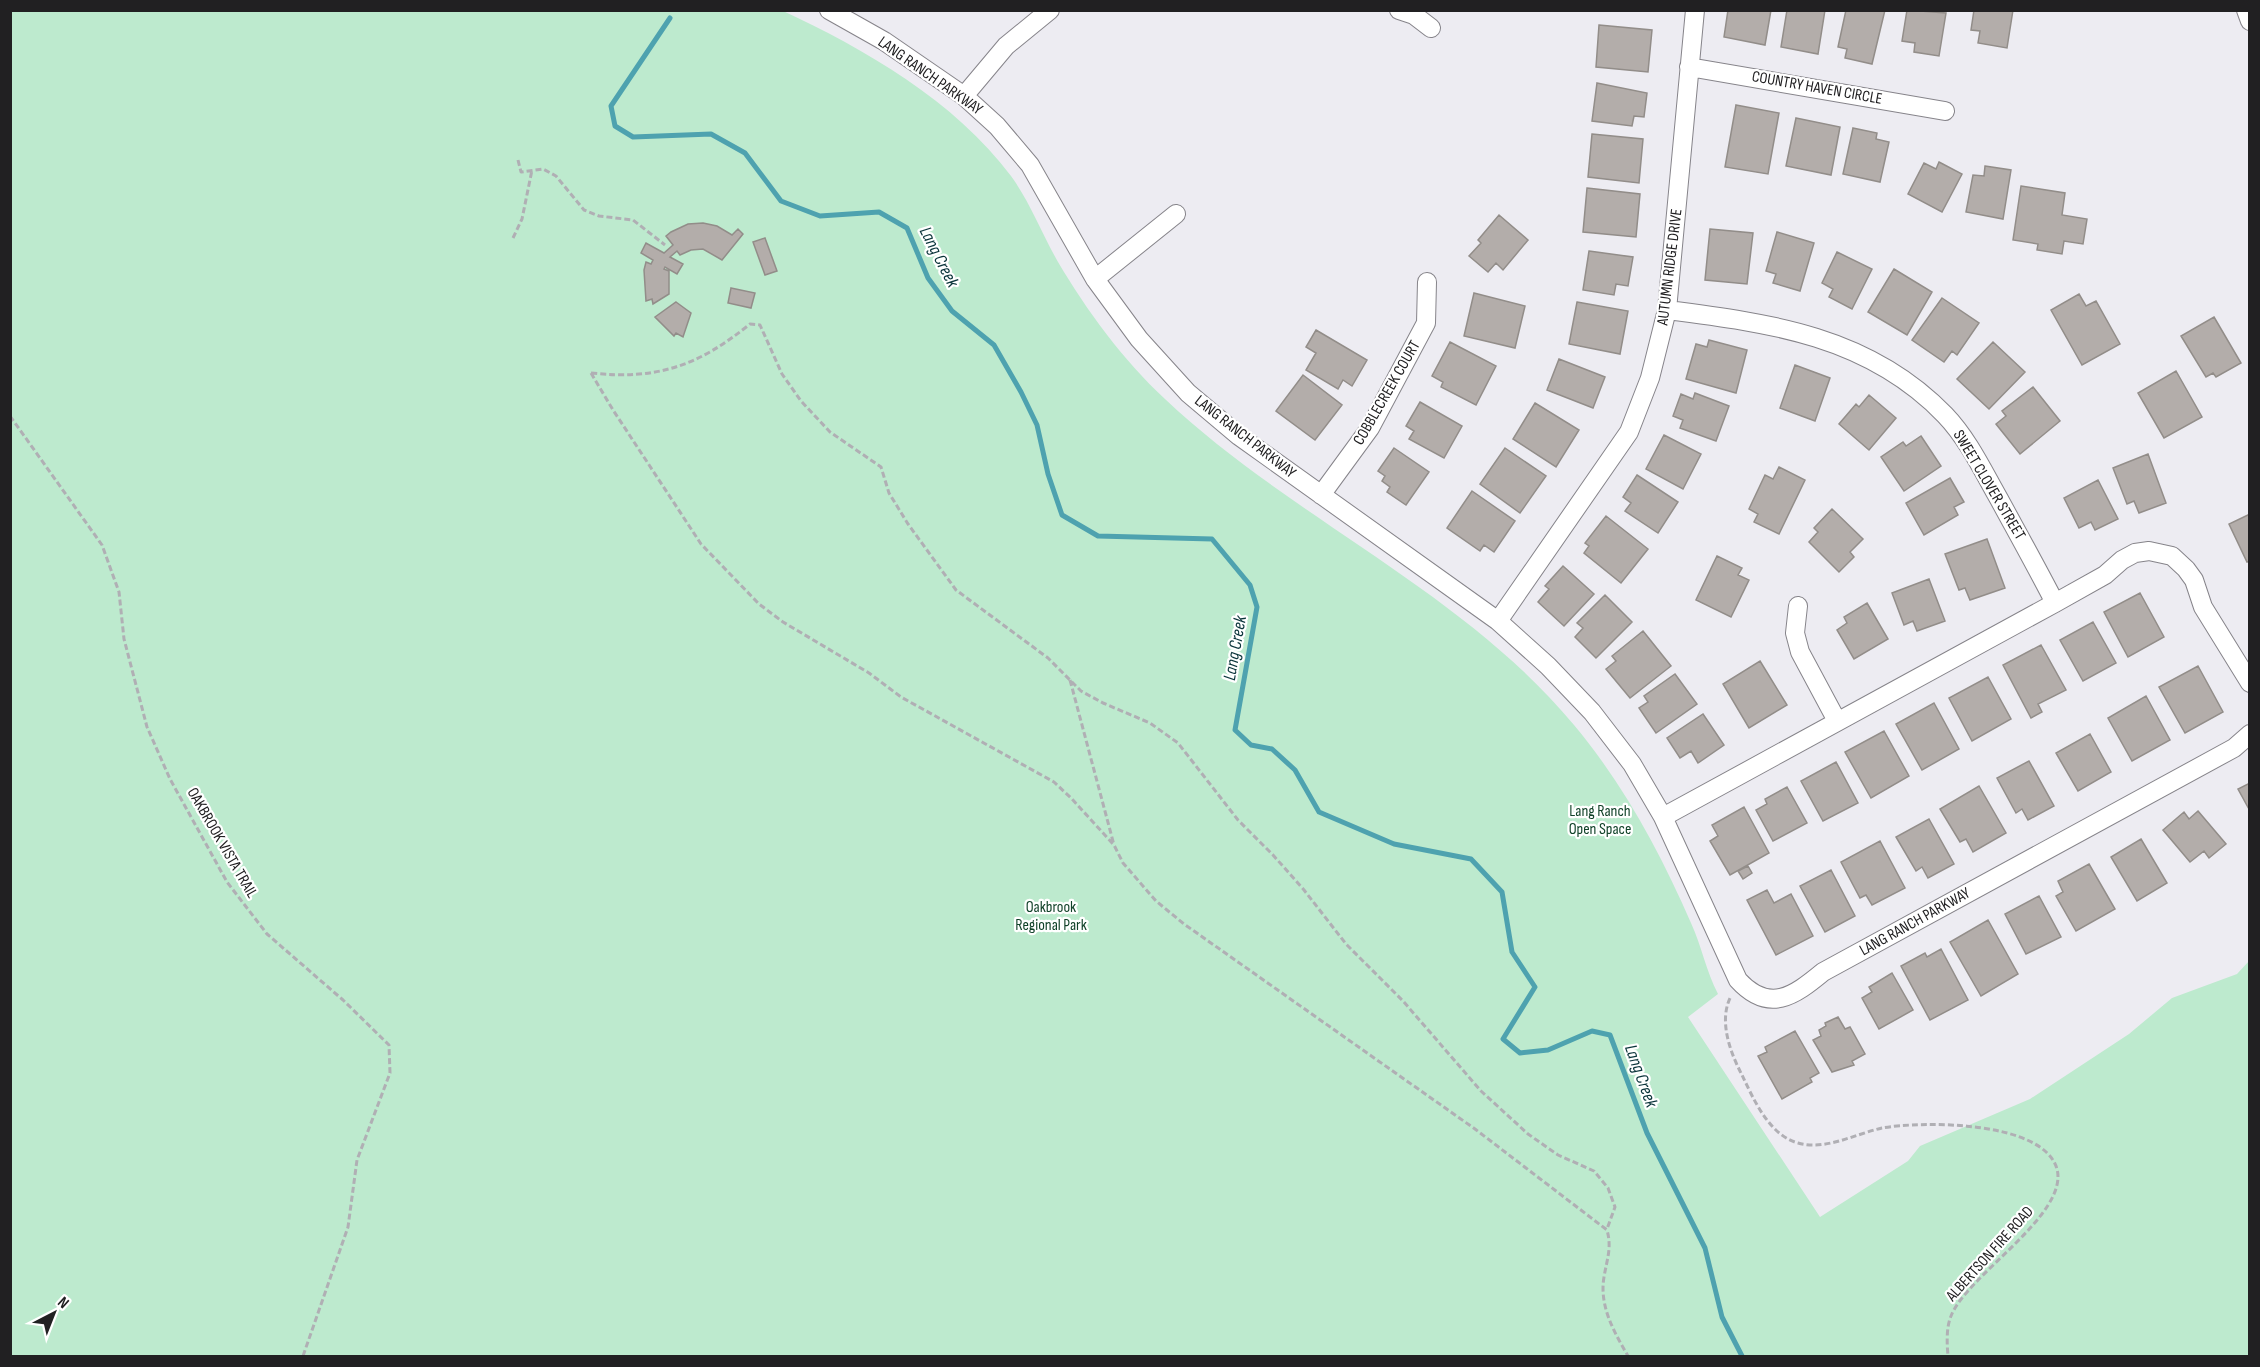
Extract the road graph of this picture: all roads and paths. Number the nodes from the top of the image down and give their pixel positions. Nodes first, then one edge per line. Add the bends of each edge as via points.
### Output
1 (829, 10) edge
2 (1050, 10) edge
3 (1399, 10) edge
4 (1695, 10) edge
5 (2246, 10) edge
6 (2250, 21) edge
7 (1431, 28) dead end
8 (1689, 66) junction
9 (964, 96) junction
10 (1945, 111) dead end
11 (518, 160) dead end
12 (532, 170) junction
13 (1176, 214) dead end
14 (513, 238) dead end
15 (665, 245) dead end
16 (1095, 279) junction
17 (1427, 282) dead end
18 (1667, 310) junction
19 (10, 416) edge
20 (1321, 495) junction
21 (2055, 603) junction
22 (1798, 606) dead end
23 (1498, 621) junction
24 (1069, 678) junction
25 (2250, 683) edge
26 (1837, 721) junction
27 (2250, 734) edge
28 (1663, 817) junction
29 (1114, 845) junction
30 (1738, 980) junction
31 (1607, 1230) junction
32 (303, 1356) edge
33 (1628, 1356) edge
34 (1948, 1356) edge

1 - 9 street, LANG RANCH PARKWAY via 884,41
2 - 9 street via 1006,46
3 - 7 street
4 - 8 street, AUTUMN RIDGE DRIVE
5 - 6 street
8 - 10 street, COUNTRY HAVEN CIRCLE
8 - 18 street, AUTUMN RIDGE DRIVE
9 - 16 street, LANG RANCH PARKWAY via 998,126 1030,165
11 - 12 path via 520,172
12 - 14 path via 524,210
12 - 15 path via 543,169 556,176 584,210 633,220
13 - 16 street
16 - 20 street, LANG RANCH PARKWAY via 1139,339 1188,393 1239,436
17 - 20 street, COBBLECREEK COURT via 1426,323 1370,428
18 - 21 street, SWEET CLOVER STREET via 1767,323 1805,334 1855,352 1910,383 1947,416 1973,453
18 - 23 street, AUTUMN RIDGE DRIVE via 1650,378 1629,432
19 - 32 path, OAKBROOK VISTA TRAIL via 110,560 119,592 124,639 147,728 170,779 227,882 267,934 389,1045 390,1073 357,1160 348,1227
20 - 23 street, LANG RANCH PARKWAY
21 - 25 street via 2135,554 2149,551 2172,556 2194,580 2203,607
21 - 26 street
22 - 26 street via 1795,633 1800,652
23 - 28 street, LANG RANCH PARKWAY via 1592,712 1632,764
24 - 29 path
24 - 29 path via 956,590 889,493 881,467 830,432 801,401 782,374 760,325 750,324 727,342 672,369 641,376 591,373 701,544 759,604 901,697 1054,782
24 - 31 path via 1102,704 1150,723 1178,743 1238,820 1305,890 1346,944 1403,1001 1493,1103 1558,1155 1594,1171 1608,1188 1615,1207
26 - 28 street
27 - 30 street, LANG RANCH PARKWAY via 2234,748 1823,972 1797,993 1768,999 1757,996
28 - 30 street, LANG RANCH PARKWAY
29 - 31 path via 1123,863 1156,902 1184,924 1475,1129
30 - 34 path, ALBERTSON FIRE ROAD via 1724,1024 1739,1070 1757,1107 1776,1130 1797,1143 1820,1145 1882,1128 1949,1124 1995,1130 2028,1140 2047,1154 2057,1168 2058,1184 2050,1204 1951,1316
31 - 33 path via 1610,1258 1603,1299 1612,1329

